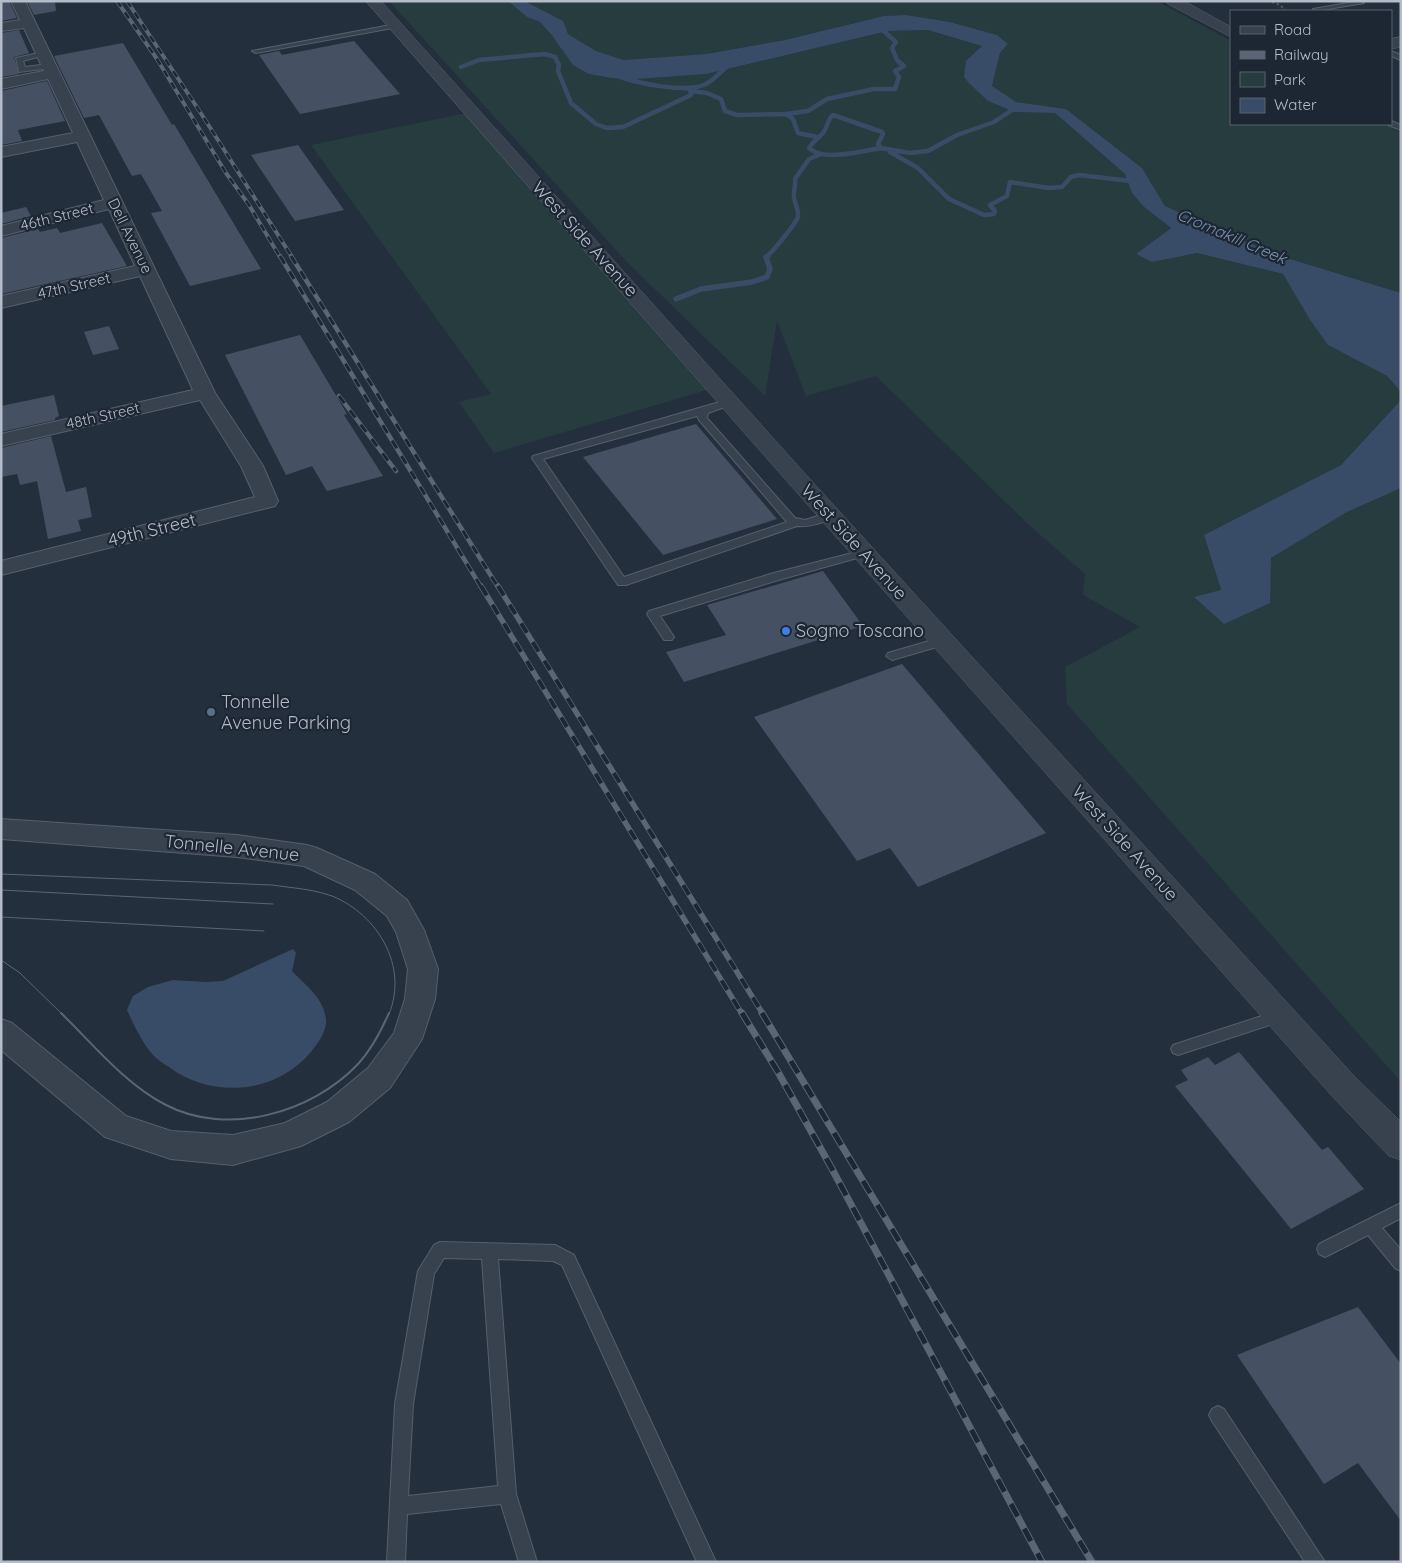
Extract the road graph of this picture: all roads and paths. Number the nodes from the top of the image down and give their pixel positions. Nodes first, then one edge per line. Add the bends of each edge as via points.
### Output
1 (18, 1) edge
2 (373, 1) edge
3 (1173, 1) edge
4 (1272, 2) edge
5 (1361, 3) dead end
6 (1315, 8) edge
7 (1285, 10) edge
8 (28, 23) junction
9 (396, 26) junction
10 (1, 27) edge
11 (1230, 32) edge
12 (1396, 43) edge
13 (256, 51) dead end
14 (1401, 58) edge
15 (48, 65) junction
16 (1, 84) edge
17 (81, 136) junction
18 (1, 152) edge
19 (113, 203) junction
20 (1, 231) edge
21 (146, 270) junction
22 (1, 302) edge
23 (205, 393) junction
24 (730, 402) junction
25 (703, 411) junction
26 (1, 440) edge
27 (252, 466) joint
28 (830, 515) junction
29 (795, 523) junction
30 (864, 553) junction
31 (1, 568) edge
32 (668, 637) dead end
33 (943, 641) junction
34 (892, 656) dead end
35 (1, 829) edge
36 (1280, 1016) junction
37 (1, 1032) edge
38 (1178, 1049) dead end
39 (1401, 1145) edge
40 (1401, 1210) edge
41 (1370, 1226) junction
42 (1325, 1249) dead end
43 (488, 1251) junction
44 (1401, 1263) edge
45 (1218, 1415) dead end
46 (507, 1494) junction
47 (399, 1506) junction
48 (396, 1562) edge
49 (528, 1562) edge
50 (707, 1562) edge
51 (1316, 1562) edge

1 - 8 street, Dell Avenue
2 - 9 street, West Side Avenue
3 - 11 street
4 - 7 path
5 - 6 lane
8 - 10 street
8 - 15 street, Dell Avenue
9 - 13 lane
9 - 24 street, West Side Avenue
12 - 14 lane
15 - 16 street
15 - 17 street, Dell Avenue
17 - 18 street
17 - 19 street, Dell Avenue
19 - 20 street, 46th Street
19 - 21 street, Dell Avenue
21 - 22 street, 47th Street
21 - 23 street, Dell Avenue
23 - 26 street, 48th Street
23 - 27 street, Dell Avenue
24 - 25 lane
24 - 28 street, West Side Avenue
25 - 29 lane via 702,418
25 - 29 lane via 537,458 622,582
27 - 31 street, 49th Street via 267,501
28 - 29 lane via 805,524
28 - 30 street, West Side Avenue
30 - 32 lane via 653,614
30 - 33 street, West Side Avenue
33 - 34 lane
33 - 36 street, West Side Avenue
35 - 37 street, Tonnelle Avenue via 237,846 307,856 365,882 397,908 410,930 423,968 420,999 407,1039 379,1078 338,1112 290,1136 233,1150 171,1145 116,1127
36 - 38 lane
36 - 39 street, West Side Avenue
40 - 41 lane
41 - 42 lane
41 - 44 lane
43 - 46 lane
43 - 47 lane via 440,1250 426,1271 404,1404
43 - 50 lane via 555,1253 568,1260
45 - 51 lane
46 - 47 lane
46 - 49 lane
47 - 48 lane

